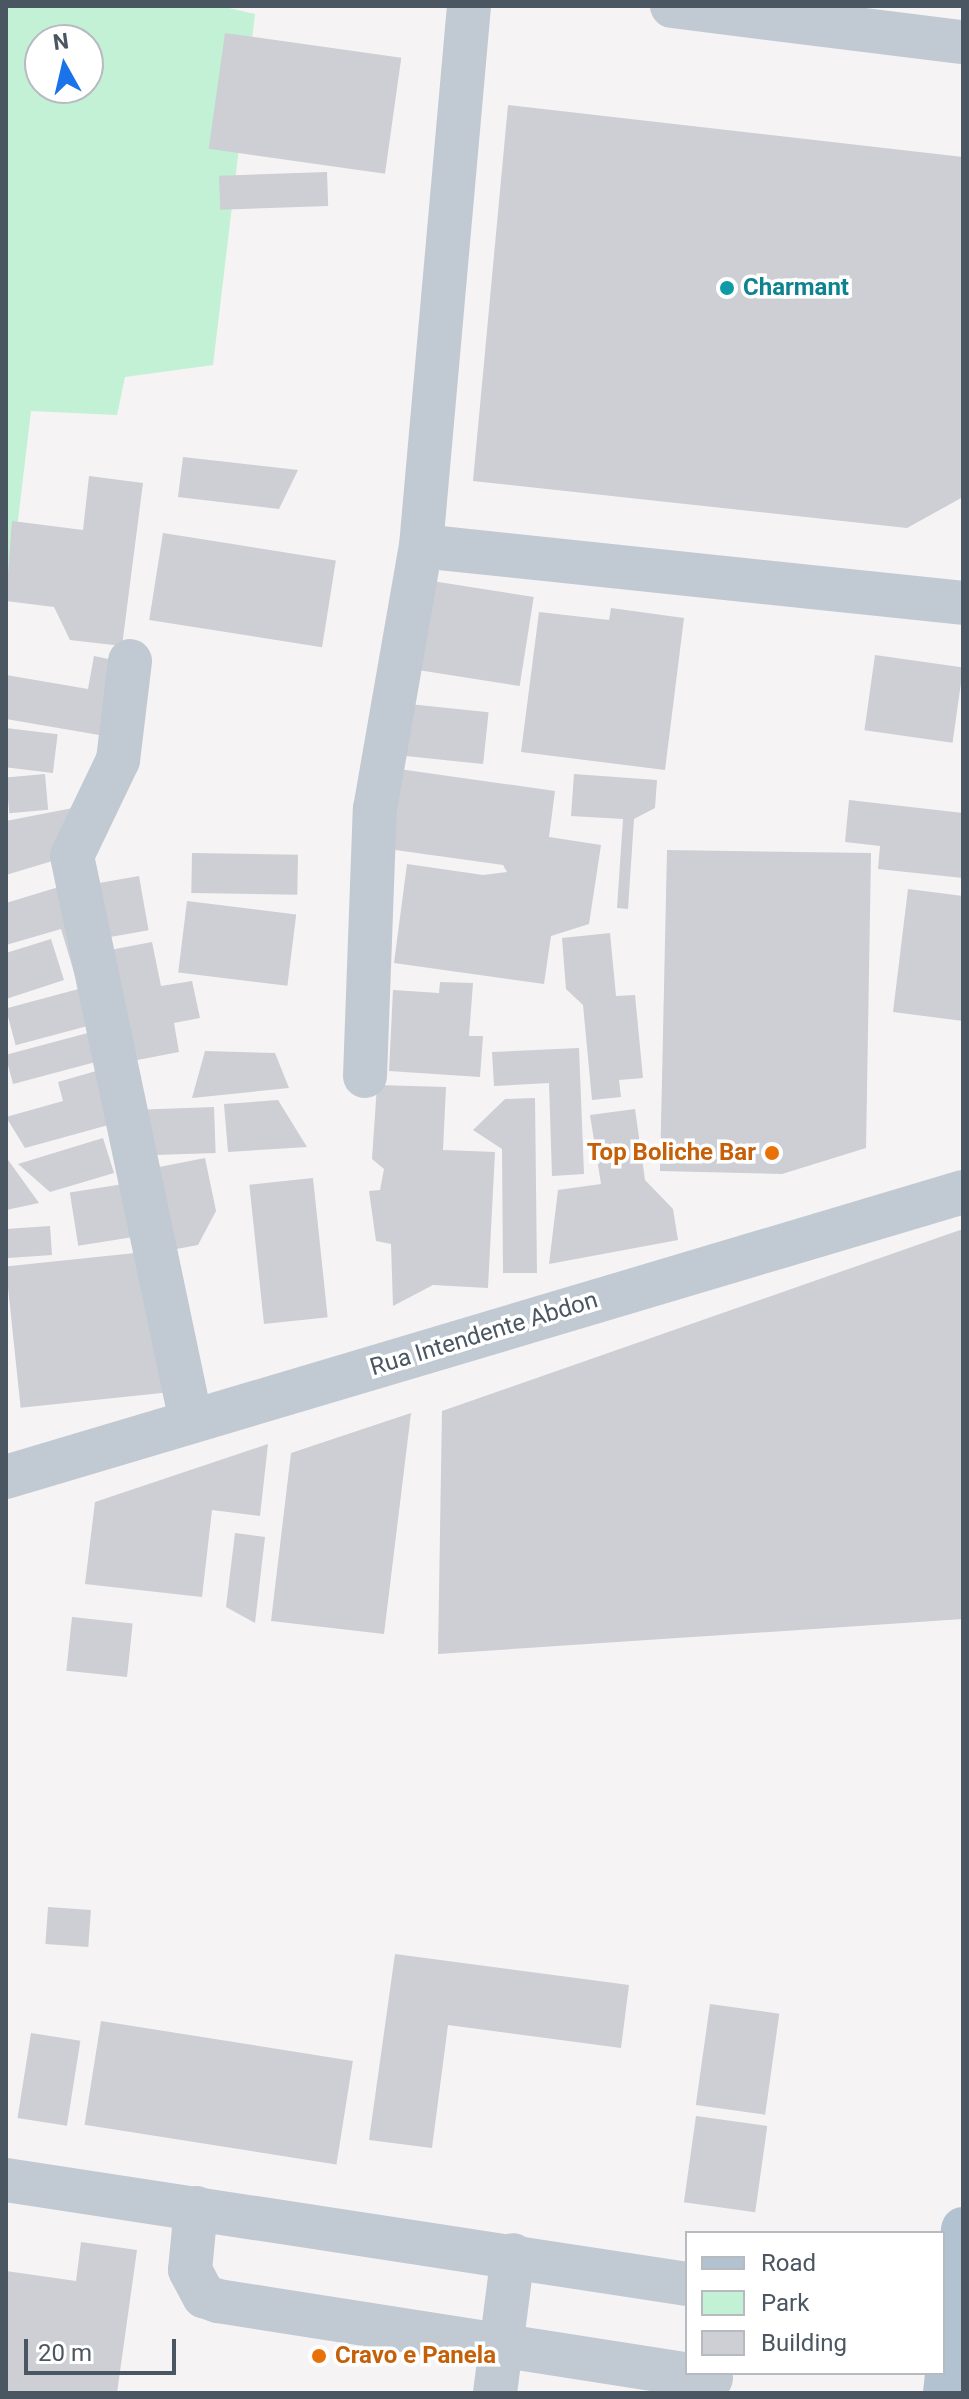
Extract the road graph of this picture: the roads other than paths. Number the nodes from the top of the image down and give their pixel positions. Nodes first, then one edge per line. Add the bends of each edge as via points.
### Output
1 (469, 6) edge
2 (672, 6) edge
3 (963, 42) edge
4 (421, 546) junction
5 (963, 603) edge
6 (130, 661) dead end
7 (365, 1076) dead end
8 (963, 1192) edge
9 (191, 1421) junction
10 (6, 1477) edge
11 (6, 2180) edge
12 (196, 2208) junction
13 (963, 2229) edge
14 (513, 2255) junction
15 (685, 2284) edge
16 (502, 2344) junction
17 (711, 2381) edge
18 (495, 2393) edge
19 (945, 2393) edge

1 - 4 street
2 - 3 street
4 - 5 street
4 - 7 street via 375,809
6 - 9 street via 118,760 72,856
8 - 9 street, Rua Intendente Abdon
9 - 10 street, Rua Intendente Abdon
11 - 12 street
12 - 14 street
12 - 16 street via 190,2270 204,2296
13 - 19 main road
14 - 15 street
14 - 16 street
16 - 17 street
16 - 18 street

